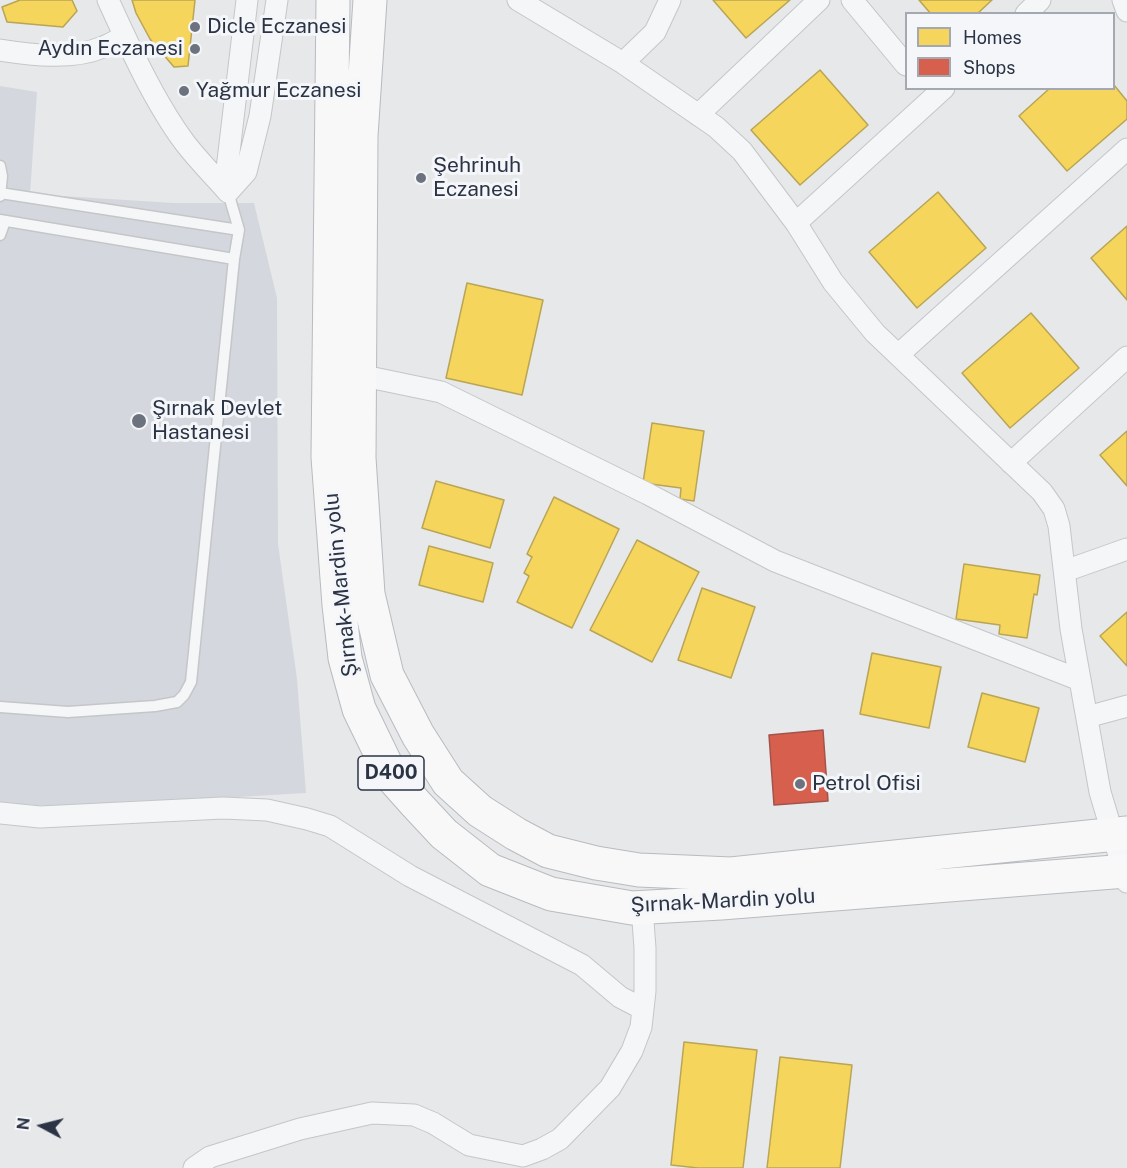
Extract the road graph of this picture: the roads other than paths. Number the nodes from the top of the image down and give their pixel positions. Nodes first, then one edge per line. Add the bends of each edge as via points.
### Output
1 (108, 0) edge
2 (247, 0) edge
3 (277, 0) edge
4 (333, 0) edge
5 (370, 0) edge
6 (518, 0) edge
7 (819, 0) edge
8 (852, 0) edge
9 (1040, 0) edge
10 (1123, 0) edge
11 (666, 4) edge
12 (1127, 11) edge
13 (1028, 12) edge
14 (124, 36) junction
15 (0, 50) edge
16 (622, 63) junction
17 (905, 64) edge
18 (934, 92) edge
19 (698, 114) junction
20 (1127, 149) edge
21 (0, 166) edge
22 (228, 192) junction
23 (0, 194) edge
24 (2, 220) edge
25 (796, 223) junction
26 (239, 230) junction
27 (0, 235) edge
28 (234, 259) junction
29 (898, 355) junction
30 (1127, 357) edge
31 (359, 375) junction
32 (1011, 463) junction
33 (1127, 549) edge
34 (1065, 571) junction
35 (1080, 680) junction
36 (1127, 706) edge
37 (0, 707) edge
38 (1087, 717) junction
39 (0, 813) edge
40 (1120, 834) edge
41 (1126, 875) edge
42 (642, 908) junction
43 (643, 1009) junction
44 (194, 1168) edge

1 - 14 street
2 - 22 street via 227,169
3 - 22 street via 260,116 246,172
4 - 42 highway, Şırnak-Mardin yolu / D400 via 328,457 345,658 359,709 393,777 444,834 490,870 551,894
5 - 31 highway, Şırnak-Mardin yolu / D400 via 361,136
6 - 16 street
7 - 19 street
8 - 17 street
9 - 13 street
10 - 12 street
11 - 16 street via 655,32
14 - 15 street via 102,48 70,54
14 - 22 street via 171,122
16 - 19 street
18 - 25 street
19 - 25 street via 742,151
20 - 29 street
21 - 23 lane
22 - 26 lane
23 - 26 lane
24 - 27 lane
24 - 28 lane
25 - 29 street via 833,282
26 - 28 lane
28 - 37 lane via 194,661 184,696 177,702 155,706 68,712
29 - 32 street
30 - 32 street
31 - 35 street via 441,392 776,561
31 - 40 highway, Şırnak-Mardin yolu / D400 via 359,458 368,594 387,675 448,782 480,811 516,834 548,851 596,863 639,870 730,874
32 - 34 street via 1054,509
33 - 34 street
34 - 35 street
35 - 38 street
36 - 38 street
38 - 40 street via 1100,792
39 - 43 street via 40,817 223,808 267,810 330,826 410,876 582,965 620,997
40 - 41 street
41 - 42 highway, Şırnak-Mardin yolu / D400
42 - 43 street
43 - 44 street via 632,1051 610,1088 566,1134 523,1156 469,1145 414,1115 372,1113 300,1129 210,1158

